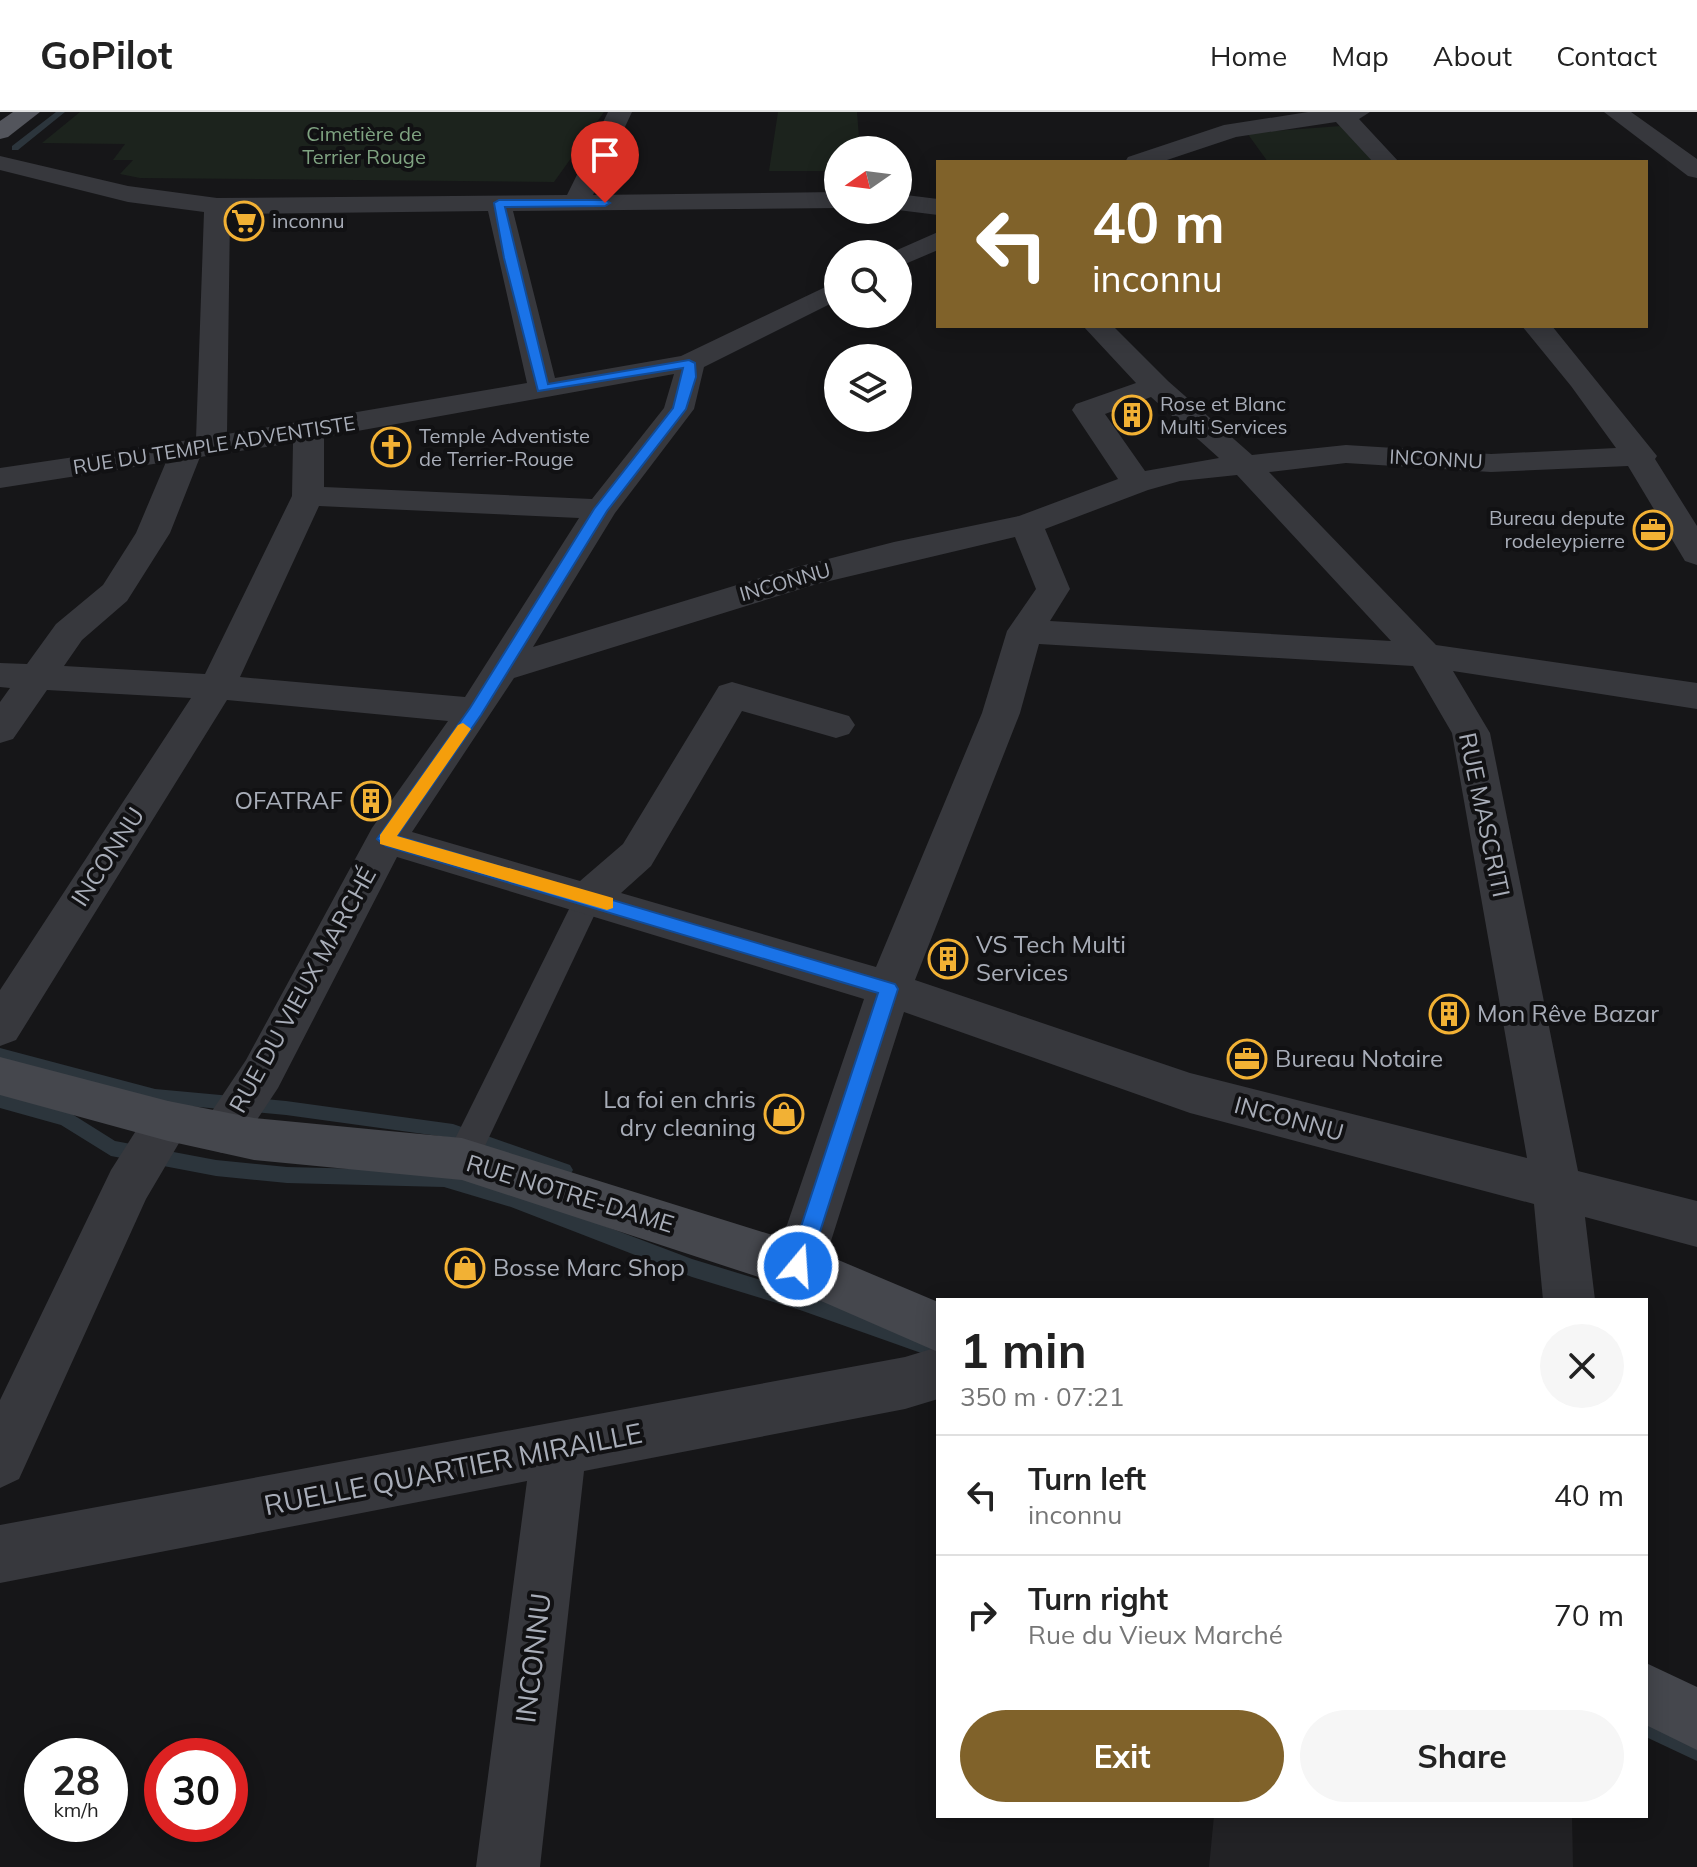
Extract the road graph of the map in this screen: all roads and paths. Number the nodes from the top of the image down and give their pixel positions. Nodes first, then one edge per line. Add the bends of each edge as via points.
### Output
1 (28, 112) edge
2 (620, 112) edge
3 (1616, 112) edge
4 (1349, 113) edge
5 (0, 132) edge
6 (1143, 160) edge
7 (1385, 160) edge
8 (0, 163) edge
9 (1697, 171) edge
10 (824, 200) edge
11 (499, 203) junction
12 (576, 203) junction
13 (912, 204) edge
14 (217, 206) junction
15 (936, 207) edge
16 (936, 241) edge
17 (912, 252) edge
18 (824, 296) edge
19 (1099, 328) edge
20 (1538, 328) edge
21 (689, 363) junction
22 (1157, 387) junction
23 (543, 388) junction
24 (309, 431) junction
25 (199, 448) junction
26 (1641, 456) junction
27 (1245, 465) junction
28 (0, 478) edge
29 (1137, 483) junction
30 (308, 496) junction
31 (601, 509) junction
32 (1027, 524) junction
33 (1697, 554) edge
34 (1025, 631) junction
35 (1425, 655) junction
36 (501, 669) junction
37 (0, 675) edge
38 (42, 675) junction
39 (217, 687) junction
40 (1697, 696) edge
41 (475, 711) junction
42 (836, 725) dead end
43 (0, 730) edge
44 (386, 839) junction
45 (589, 897) junction
46 (889, 989) junction
47 (0, 1027) edge
48 (0, 1076) edge
49 (228, 1123) junction
50 (161, 1131) junction
51 (462, 1159) junction
52 (1557, 1190) junction
53 (1697, 1224) edge
54 (798, 1266) junction
55 (1569, 1298) edge
56 (936, 1326) edge
57 (922, 1378) edge
58 (559, 1450) junction
59 (0, 1460) edge
60 (0, 1554) edge
61 (1648, 1694) edge
62 (1697, 1719) edge
63 (508, 1867) edge

1 - 5 main road
2 - 12 street
3 - 9 street
4 - 6 street via 1232,130
4 - 7 street
8 - 14 street via 128,194
10 - 12 street
11 - 12 street
11 - 14 street
11 - 23 street
13 - 15 street
14 - 25 street
16 - 17 street
18 - 21 street, RUE DU TEMPLE ADVENTISTE
19 - 22 street, RUE MASCRITI
20 - 26 street via 1576,368
21 - 23 street, RUE DU TEMPLE ADVENTISTE
21 - 31 street, RUE DU VIEUX MARCHÉ via 679,409
22 - 27 street, RUE MASCRITI
22 - 29 street via 1087,410
23 - 24 street, RUE DU TEMPLE ADVENTISTE
24 - 25 street, RUE DU TEMPLE ADVENTISTE
24 - 30 street, INCONNU
25 - 28 street, RUE DU TEMPLE ADVENTISTE
25 - 38 street via 115,593 69,632
26 - 27 street, INCONNU via 1491,463 1346,454
26 - 33 street
27 - 29 street, INCONNU
27 - 35 street, RUE MASCRITI
29 - 32 street, INCONNU
30 - 31 street
30 - 39 street, INCONNU
31 - 36 street, RUE DU VIEUX MARCHÉ
32 - 34 street via 1053,589
32 - 36 street, INCONNU via 805,576
34 - 35 street
34 - 46 street via 1001,713
35 - 40 street
35 - 52 street, RUE MASCRITI via 1471,733
36 - 41 street, RUE DU VIEUX MARCHÉ
37 - 38 street
38 - 39 street
38 - 43 street
39 - 41 street
39 - 47 street, INCONNU
41 - 44 street, RUE DU VIEUX MARCHÉ
42 - 45 street via 732,695 637,855
44 - 45 street, INCONNU
44 - 49 street, RUE DU VIEUX MARCHÉ via 262,1074
45 - 46 street, INCONNU
45 - 51 lane
46 - 52 street, INCONNU via 1190,1093
46 - 54 street
48 - 50 street, RUE NOTRE-DAME
49 - 50 street, RUE NOTRE-DAME
49 - 51 street, RUE NOTRE-DAME via 254,1139
50 - 59 street via 128,1185
51 - 54 street, RUE NOTRE-DAME
52 - 53 street, INCONNU
52 - 55 street, RUE MASCRITI
54 - 56 street, RUE NOTRE-DAME
57 - 58 street, RUELLE QUARTIER MIRAILLE
58 - 60 street, RUELLE QUARTIER MIRAILLE
58 - 63 street, INCONNU
61 - 62 street

